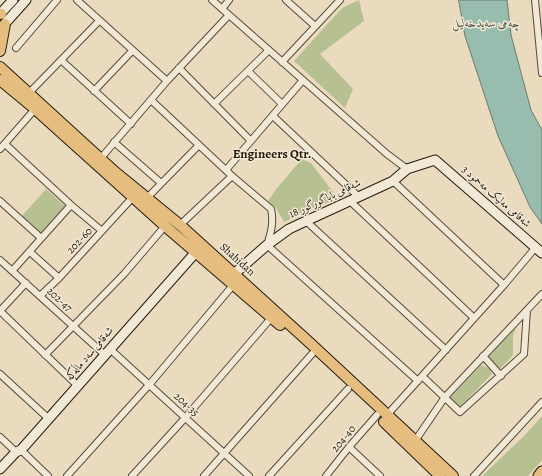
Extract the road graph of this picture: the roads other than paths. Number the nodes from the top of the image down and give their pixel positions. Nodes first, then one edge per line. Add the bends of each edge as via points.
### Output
1 (13, 0) edge
2 (26, 0) edge
3 (57, 0) edge
4 (77, 0) edge
5 (212, 0) edge
6 (229, 0) edge
7 (286, 0) edge
8 (340, 0) edge
9 (535, 0) edge
10 (222, 9) junction
11 (229, 15) junction
12 (1, 19) edge
13 (99, 21) junction
14 (539, 22) edge
15 (315, 26) junction
16 (16, 48) dead end
17 (132, 50) junction
18 (270, 50) junction
19 (0, 51) edge
20 (61, 60) junction
21 (282, 62) junction
22 (0, 65) edge
23 (179, 68) junction
24 (248, 71) junction
25 (542, 72) edge
26 (303, 80) junction
27 (166, 81) junction
28 (1, 83) edge
29 (94, 91) junction
30 (29, 93) junction
31 (151, 100) junction
32 (214, 104) junction
33 (282, 104) junction
34 (36, 109) junction
35 (273, 116) junction
36 (131, 124) junction
37 (251, 141) junction
38 (114, 142) junction
39 (5, 144) junction
40 (199, 145) junction
41 (0, 149) edge
42 (100, 158) junction
43 (435, 160) joint
44 (407, 169) junction
45 (226, 170) junction
46 (113, 175) junction
47 (232, 176) junction
48 (393, 181) junction
49 (161, 183) junction
50 (134, 197) junction
51 (359, 197) junction
52 (147, 198) junction
53 (0, 201) edge
54 (350, 201) junction
55 (72, 205) junction
56 (306, 220) junction
57 (180, 225) junction
58 (165, 226) junction
59 (102, 231) junction
60 (41, 238) junction
61 (267, 245) junction
62 (539, 250) edge
63 (30, 252) junction
64 (196, 252) junction
65 (0, 260) edge
66 (12, 271) junction
67 (234, 274) junction
68 (59, 278) junction
69 (26, 284) junction
70 (234, 284) junction
71 (504, 285) junction
72 (542, 294) edge
73 (40, 296) junction
74 (528, 309) junction
75 (0, 311) edge
76 (272, 317) junction
77 (474, 318) junction
78 (72, 326) junction
79 (446, 350) junction
80 (108, 352) junction
81 (312, 354) junction
82 (45, 356) junction
83 (483, 356) junction
84 (0, 374) edge
85 (501, 376) junction
86 (420, 379) junction
87 (149, 385) junction
88 (78, 386) junction
89 (348, 389) junction
90 (446, 397) junction
91 (542, 402) edge
92 (382, 415) junction
93 (185, 418) junction
94 (49, 419) junction
95 (0, 437) edge
96 (414, 441) junction
97 (349, 447) junction
98 (19, 451) junction
99 (224, 454) junction
100 (426, 458) junction
101 (0, 470) edge
102 (542, 472) edge
103 (48, 476) edge
104 (67, 476) edge
105 (132, 476) edge
106 (204, 476) edge
107 (249, 476) edge
108 (269, 476) edge
109 (326, 476) edge
110 (380, 476) edge
111 (440, 476) edge
112 (453, 476) edge
113 (474, 476) edge
114 (539, 476) edge

1 - 12 street
2 - 12 street
3 - 16 street
4 - 13 street
5 - 10 street
6 - 10 street
7 - 15 street
8 - 15 street
9 - 14 street
10 - 11 street
11 - 18 street
11 - 23 street
12 - 19 main road
13 - 17 street
13 - 20 street
14 - 25 street
15 - 21 street
17 - 27 street
17 - 29 street
18 - 21 street
18 - 24 street
20 - 29 street
20 - 30 street
21 - 26 street
22 - 30 main road, Shahidan
23 - 27 street
23 - 32 street
24 - 32 street
24 - 33 street
26 - 33 street
26 - 44 street via 386,154
27 - 31 street
28 - 34 main road
29 - 36 street
30 - 42 main road, Shahidan
31 - 36 street
31 - 40 street
32 - 37 street
33 - 35 street
34 - 39 street
34 - 46 main road
35 - 37 street
35 - 51 street
36 - 38 street
37 - 45 street
38 - 42 street
38 - 49 street
39 - 41 street
39 - 55 street
40 - 45 street
40 - 49 street
42 - 46 main road, Shahidan
43 - 44 street, شەقامی باباگوڕگوڕ 18
43 - 62 street, شەقامی مەلیک مەحمود 3
44 - 48 street, شەقامی باباگوڕگوڕ 18
45 - 47 street
46 - 50 main road
46 - 52 main road, Shahidan
47 - 57 street
47 - 61 street via 271,209 272,225
48 - 51 street, شەقامی باباگوڕگوڕ 18
48 - 71 street
49 - 52 street
50 - 58 main road
50 - 59 street, 202-60
51 - 54 street, شەقامی باباگوڕگوڕ 18
52 - 57 main road, Shahidan
53 - 60 street
54 - 56 street, شەقامی باباگوڕگوڕ 18
54 - 77 street
55 - 59 street
55 - 60 street
56 - 61 street, شەقامی باباگوڕگوڕ 18
56 - 79 street
57 - 67 main road, Shahidan
58 - 64 main road
58 - 78 street via 124,274
59 - 68 street, 202-60
60 - 63 street
61 - 67 street, شەقامی باباگوڕگوڕ 18
61 - 86 street
62 - 71 street, 204-40
63 - 66 street
63 - 68 street
64 - 70 main road
64 - 80 street, شەقامی سەد ماڵەکە
65 - 66 street, 202-47
66 - 69 street, 202-47
67 - 92 main road, Shahidan
68 - 73 street, 202-60
69 - 73 street, 202-47
69 - 75 street
70 - 76 main road
70 - 87 street
71 - 77 street, 204-40
72 - 74 street
73 - 78 street, 202-47
74 - 83 street
74 - 85 street via 524,354
75 - 82 street
76 - 81 main road
76 - 93 street
77 - 79 street, 204-40
78 - 80 street, 202-47
78 - 82 street
79 - 86 street, 204-40
80 - 87 street, 204-35
80 - 88 street, شەقامی سەد ماڵەکە
81 - 89 main road
81 - 99 street
82 - 88 street
83 - 85 street
83 - 90 street
84 - 94 street
85 - 90 street via 460,412
86 - 90 street
86 - 92 street, 204-40
87 - 93 street, 204-35
87 - 104 street
88 - 94 street, شەقامی سەد ماڵەکە
89 - 92 main road
89 - 108 street
90 - 96 street
91 - 113 street
92 - 96 main road, Shahidan
92 - 97 street, 204-40
92 - 100 main road
93 - 99 street, 204-35
93 - 105 street
94 - 98 street, شەقامی سەد ماڵەکە
95 - 98 street
96 - 100 main road, Shahidan
97 - 109 street, 204-40
97 - 110 street
98 - 101 street, شەقامی سەد ماڵەکە
98 - 103 street
99 - 106 street
99 - 107 street, 204-35
100 - 111 main road
100 - 112 main road, Shahidan
102 - 114 highway

